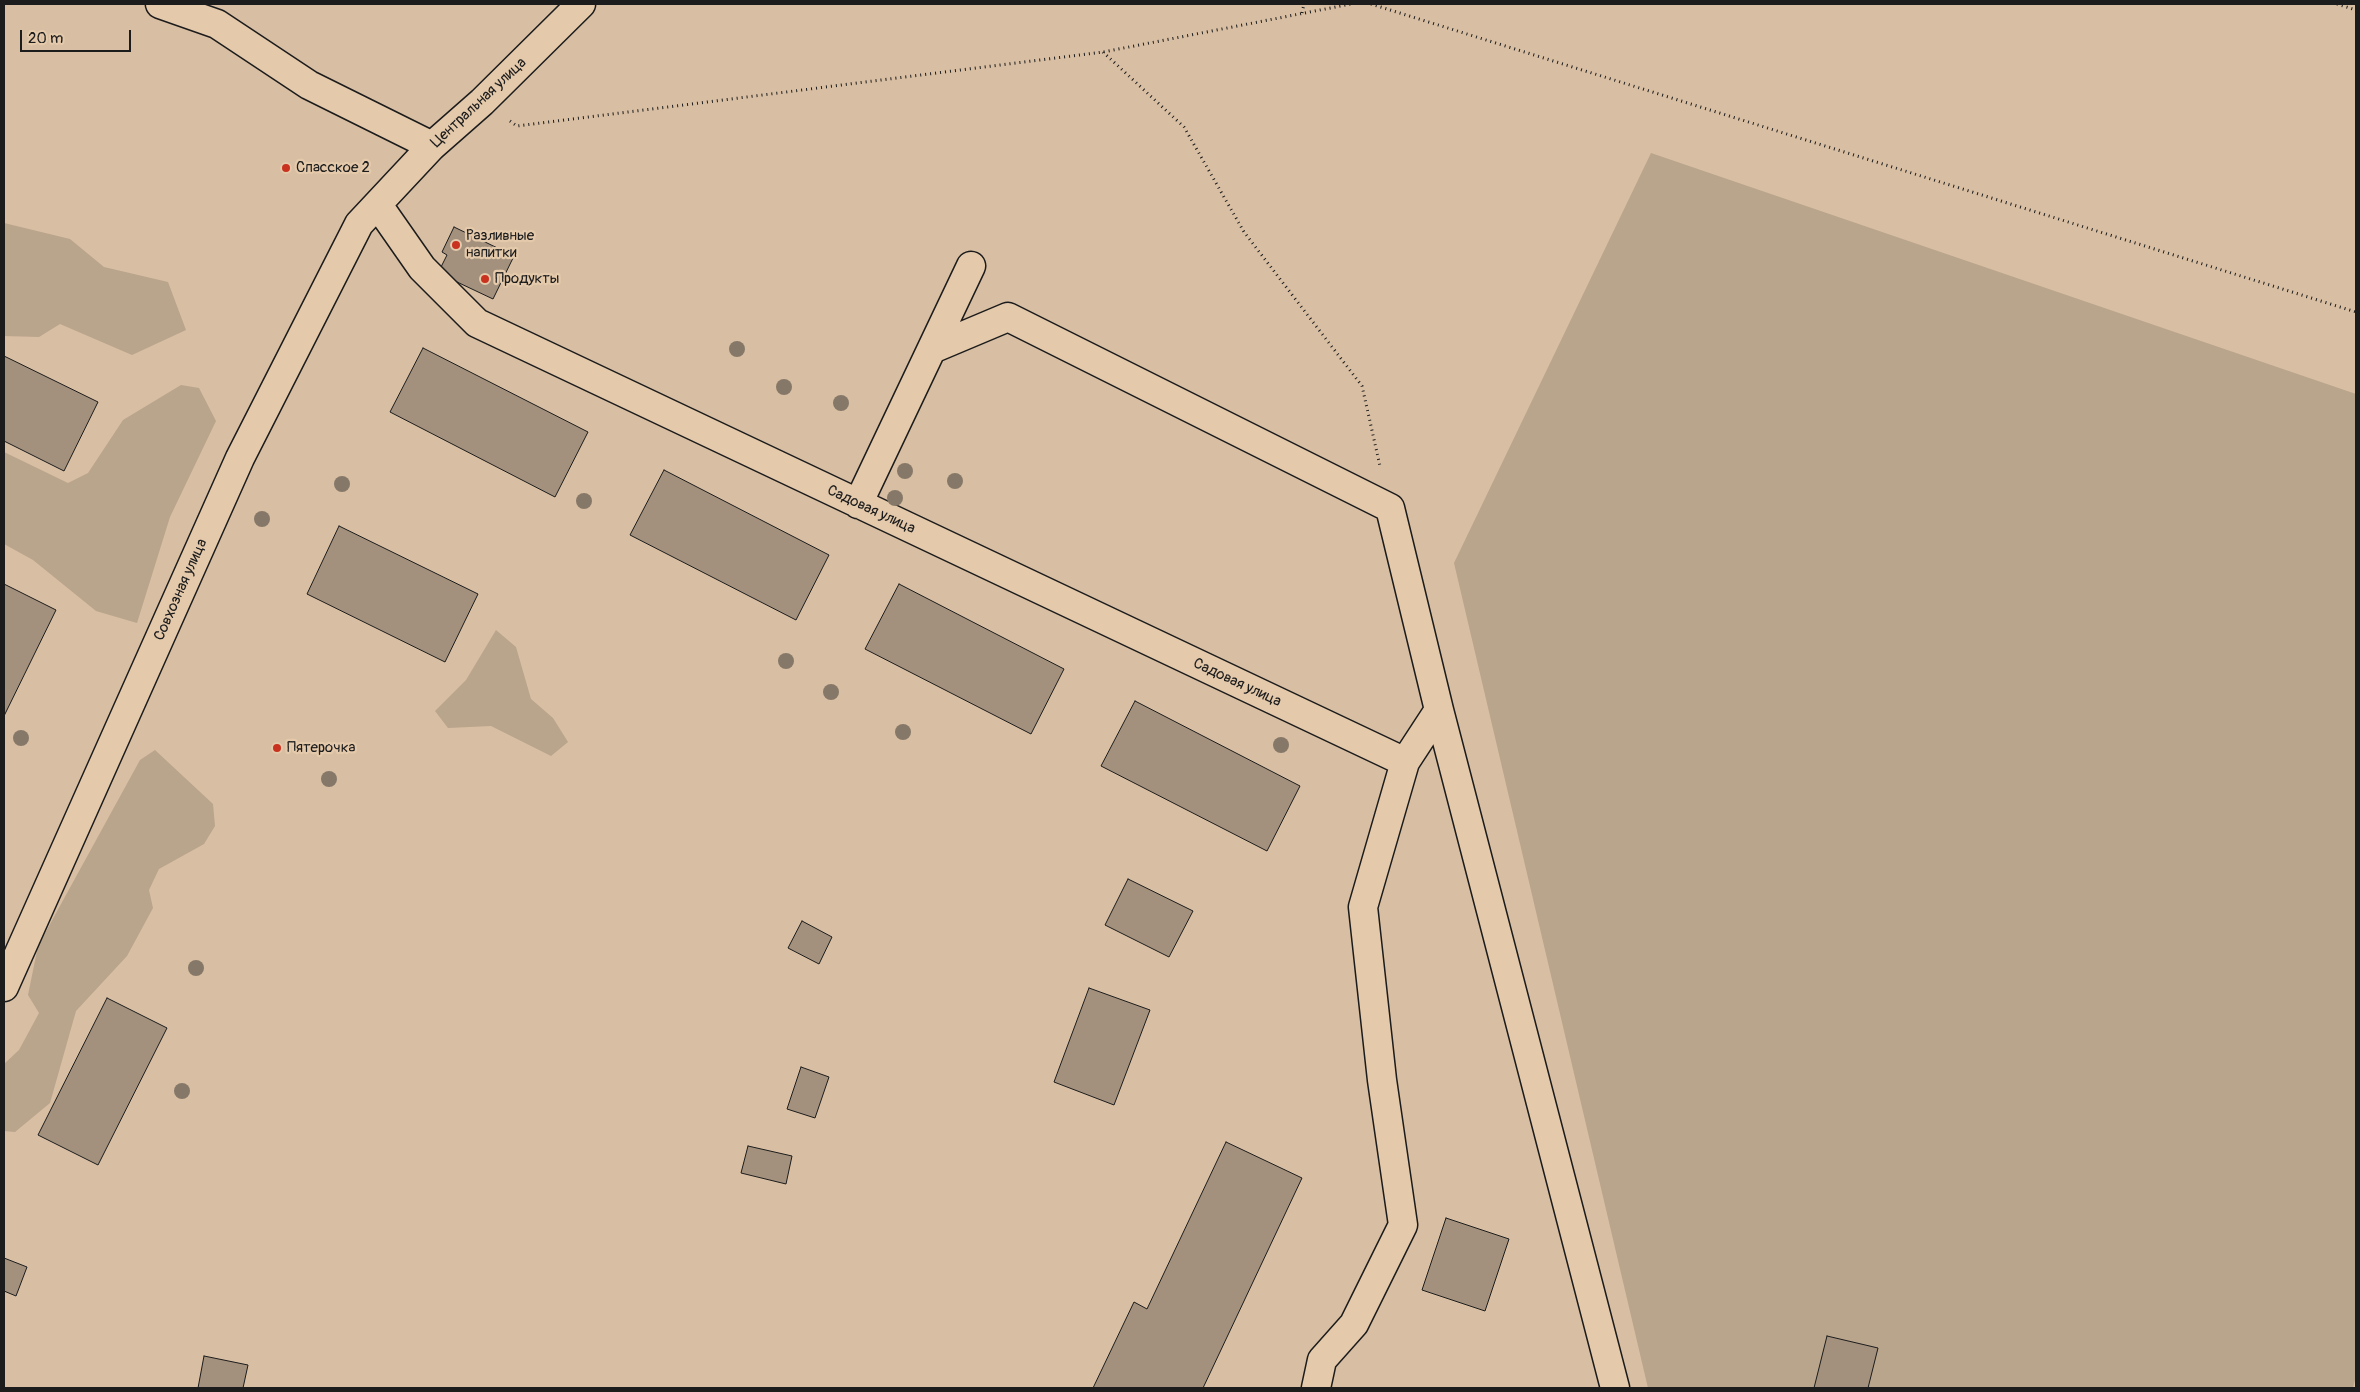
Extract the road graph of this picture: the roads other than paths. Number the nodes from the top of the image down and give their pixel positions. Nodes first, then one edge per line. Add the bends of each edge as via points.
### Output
1 (160, 4) edge
2 (582, 4) edge
3 (432, 146) junction
4 (378, 205) junction
5 (971, 266) dead end
6 (932, 349) junction
7 (858, 504) junction
8 (1439, 710) junction
9 (1405, 762) junction
10 (4, 987) edge
11 (1316, 1388) edge
12 (1615, 1388) edge

1 - 3 street via 217,24 309,85
2 - 3 street, Центральная улица
3 - 4 street, Центральная улица
4 - 7 street, Садовая улица via 422,268 477,323
4 - 10 street, Совхозная улица via 359,224 240,458
5 - 6 street
6 - 7 street
6 - 8 street via 1008,317 1390,508
7 - 9 street, Садовая улица
8 - 9 street
8 - 12 street
9 - 11 street via 1363,907 1382,1080 1403,1225 1354,1324 1322,1360

